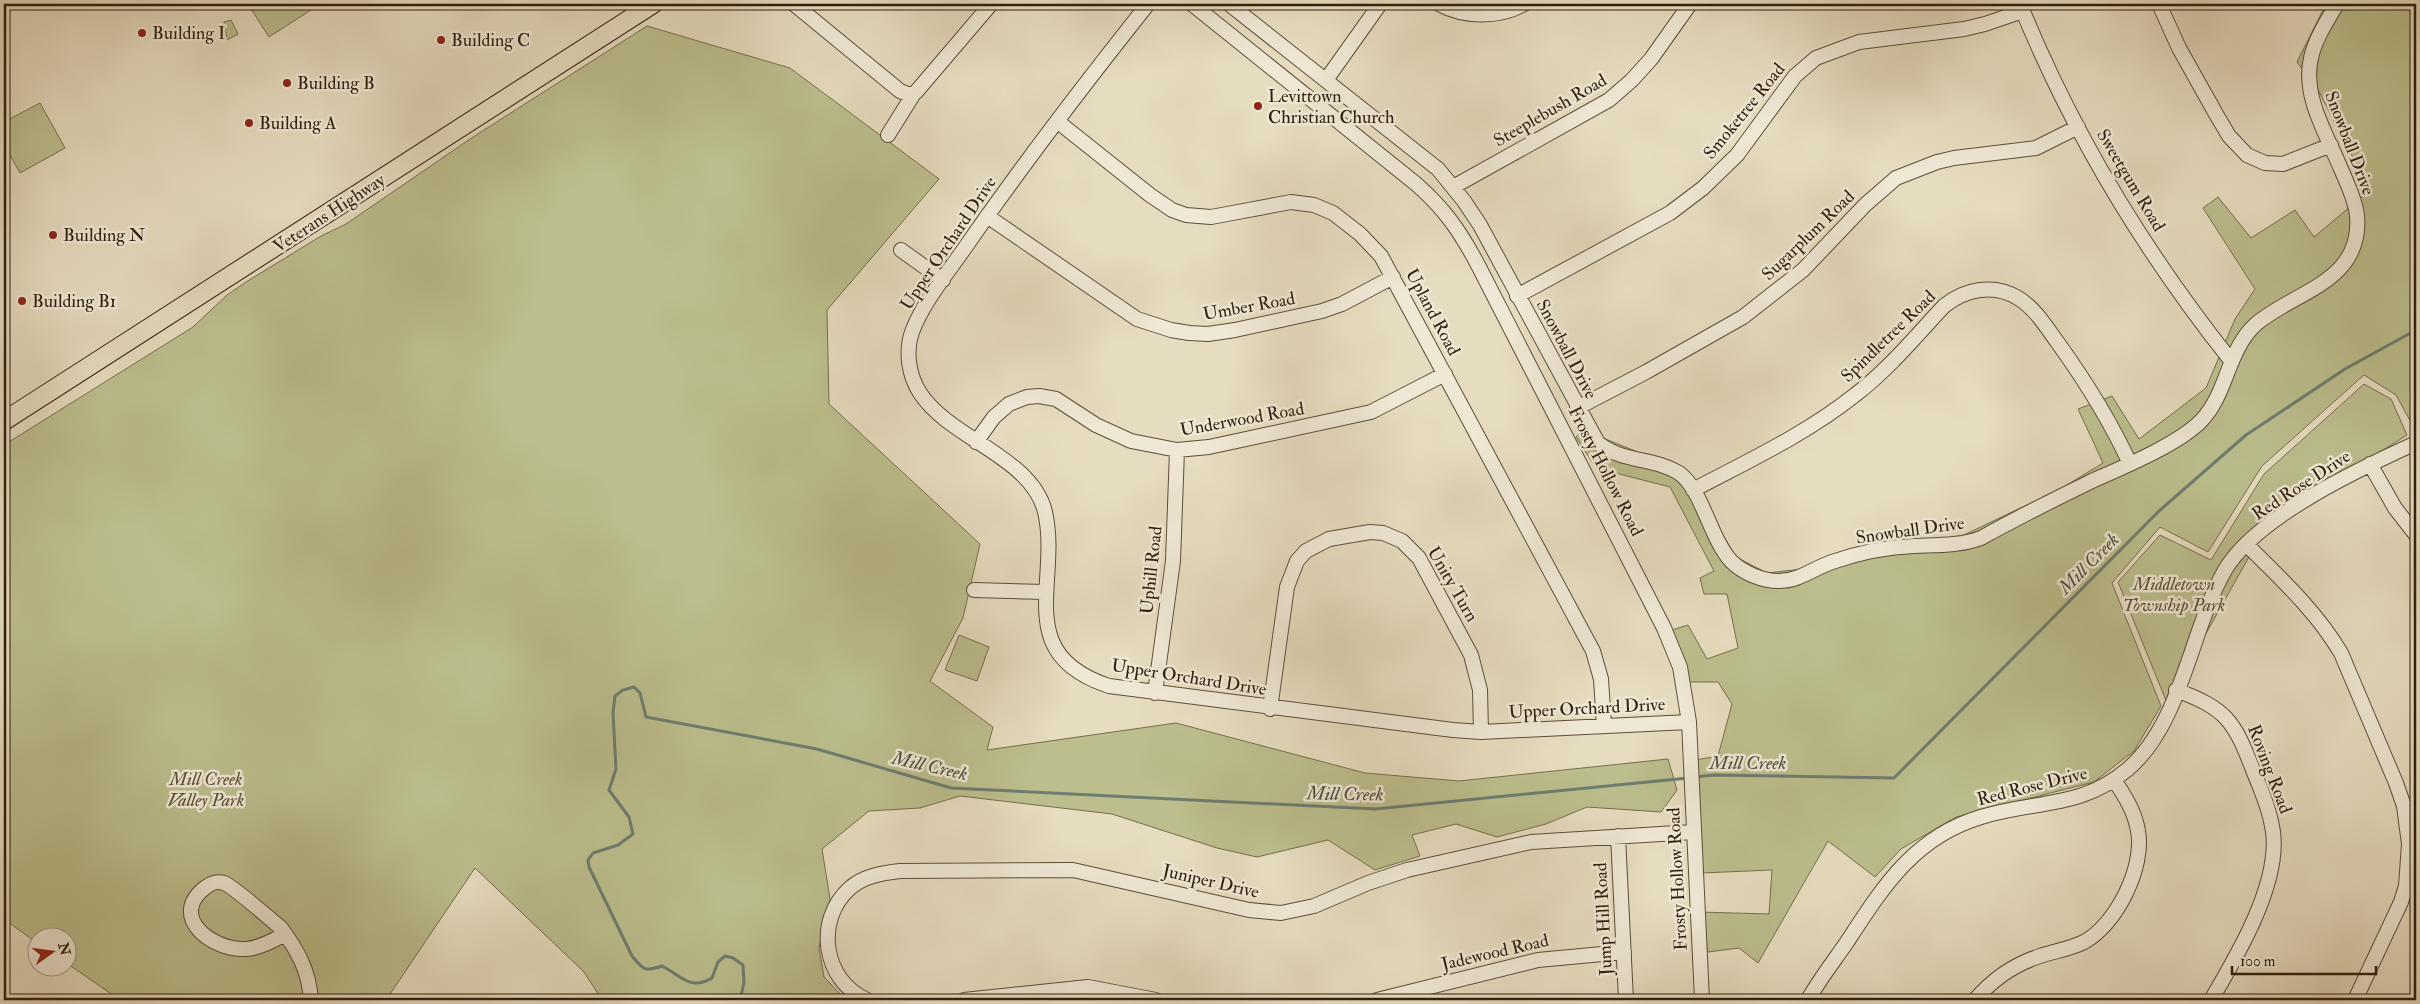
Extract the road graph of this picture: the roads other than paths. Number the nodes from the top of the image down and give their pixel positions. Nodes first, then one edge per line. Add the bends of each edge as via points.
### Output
1 (653, 4) edge
2 (794, 4) edge
3 (991, 4) edge
4 (1148, 4) edge
5 (1192, 4) edge
6 (1229, 4) edge
7 (1380, 4) edge
8 (1439, 4) edge
9 (1524, 4) edge
10 (1690, 4) edge
11 (2159, 4) edge
12 (2336, 4) edge
13 (2021, 7) edge
14 (1326, 80) junction
15 (913, 94) junction
16 (1057, 121) junction
17 (2078, 127) junction
18 (888, 135) dead end
19 (2331, 145) junction
20 (1453, 187) junction
21 (987, 216) junction
22 (901, 250) dead end
23 (1393, 277) junction
24 (944, 280) junction
25 (1517, 296) junction
26 (2232, 362) junction
27 (1445, 374) junction
28 (1577, 408) junction
29 (4, 420) edge
30 (976, 442) junction
31 (2416, 443) edge
32 (1177, 450) junction
33 (2130, 464) junction
34 (2370, 464) junction
35 (1693, 490) junction
36 (2416, 535) edge
37 (2247, 545) junction
38 (974, 590) dead end
39 (1045, 592) junction
40 (2176, 690) junction
41 (1155, 693) junction
42 (1270, 708) junction
43 (1689, 722) junction
44 (1604, 726) junction
45 (1481, 732) junction
46 (2114, 780) junction
47 (1693, 832) junction
48 (1618, 836) junction
49 (286, 934) junction
50 (1624, 952) junction
51 (311, 1000) edge
52 (867, 1000) edge
53 (964, 1000) edge
54 (1156, 1000) edge
55 (1377, 1000) edge
56 (1626, 1000) edge
57 (1702, 1000) edge
58 (1808, 1000) edge
59 (1975, 1000) edge
60 (2211, 1000) edge
61 (2355, 1000) edge

1 - 29 main road, Veterans Highway
2 - 15 street via 894,85 909,95
3 - 15 street
4 - 16 street, Upper Orchard Drive
5 - 43 street, Frosty Hollow Road via 1415,183 1446,212 1458,229 1664,628 1680,667
6 - 14 street, Snowball Drive
7 - 14 street
8 - 9 street via 1479,15
10 - 20 street, Steeplebush Road via 1651,59 1610,100
11 - 19 street via 2216,114 2229,136 2247,155 2265,163 2283,164
12 - 19 street, Snowball Drive via 2317,42 2308,72 2313,103
13 - 17 street, Sweetgum Road
13 - 25 street, Smoketree Road via 1985,24 1858,42 1816,58 1795,76 1737,155 1703,188 1670,213
14 - 20 street, Snowball Drive via 1421,155
15 - 18 street
16 - 21 street, Upper Orchard Drive
16 - 23 street, Upland Road via 1150,195 1186,215 1211,218 1291,202 1323,208 1368,242
17 - 26 street, Sweetgum Road via 2172,282
17 - 28 street, Sugarplum Road via 2036,148 1954,158 1896,178 1865,205 1803,270 1768,299 1721,331
19 - 26 street, Snowball Drive via 2356,214 2356,233 2349,254 2324,283 2255,325
20 - 25 street, Snowball Drive via 1480,225
21 - 23 street, Umber Road via 1137,319 1189,333 1234,330 1322,311
21 - 24 street, Upper Orchard Drive
22 - 24 street
23 - 27 street, Upland Road
24 - 30 street, Upper Orchard Drive via 912,332 911,372 919,392 934,410
25 - 28 street, Snowball Drive
26 - 33 street, Snowball Drive via 2217,400 2200,422
27 - 32 street, Underwood Road via 1371,412 1209,447
27 - 44 street, Upland Road via 1593,651 1601,679
28 - 35 street, Snowball Drive via 1598,443 1608,451 1664,466 1678,473
30 - 32 street, Underwood Road via 994,417 1009,404 1039,396 1056,399 1096,426 1117,435
30 - 39 street, Upper Orchard Drive via 1023,476 1040,498 1048,527
31 - 34 street, Red Rose Drive
32 - 41 street, Uphill Road via 1172,561
33 - 35 street, Snowball Drive via 1966,544 1867,552 1832,562 1803,576 1780,581 1752,575 1732,561 1714,535
33 - 35 street, Spindletree Road via 2104,412 2037,314 2004,291 1980,289 1961,294 1944,306 1857,394 1834,412
34 - 36 street
34 - 37 street, Red Rose Drive via 2278,519
37 - 40 street, Red Rose Drive via 2226,570 2210,602
37 - 61 street via 2315,614 2335,641 2404,806 2409,844 2406,886 2394,921
38 - 39 street
39 - 41 street, Upper Orchard Drive via 1046,621 1051,636 1062,657 1073,668 1108,686
40 - 46 street, Red Rose Drive via 2157,734 2130,767
40 - 60 street, Roving Road via 2212,706 2233,725 2264,798 2273,834 2272,865 2261,902
41 - 42 street, Upper Orchard Drive
42 - 45 street, Upper Orchard Drive
42 - 45 street, Unity Turn via 1292,570 1306,551 1329,539 1383,533 1402,541 1419,558 1475,665 1480,690
43 - 44 street, Upper Orchard Drive
43 - 47 street, Frosty Hollow Road
44 - 45 street, Upper Orchard Drive
46 - 58 street, Red Rose Drive via 2084,796 1981,817 1931,840 1898,869
46 - 59 street via 2134,816 2139,853 2132,879 2113,915 2104,927 2083,942 2037,957 2005,973
47 - 48 street, Juniper Drive
47 - 57 street, Frosty Hollow Road
48 - 50 street, Jump Hill Road
48 - 52 street, Juniper Drive via 1505,846 1407,870 1314,906 1281,913 1249,910 1073,870 875,875 843,895 832,915 828,936 831,962 838,976 851,991
49 - 49 street via 224,883 212,883 197,894 192,908 193,922 200,932 218,944 246,949
49 - 51 street via 299,952
50 - 55 street, Jadewood Road via 1538,960
50 - 56 street, Jump Hill Road
53 - 54 street via 1088,987

